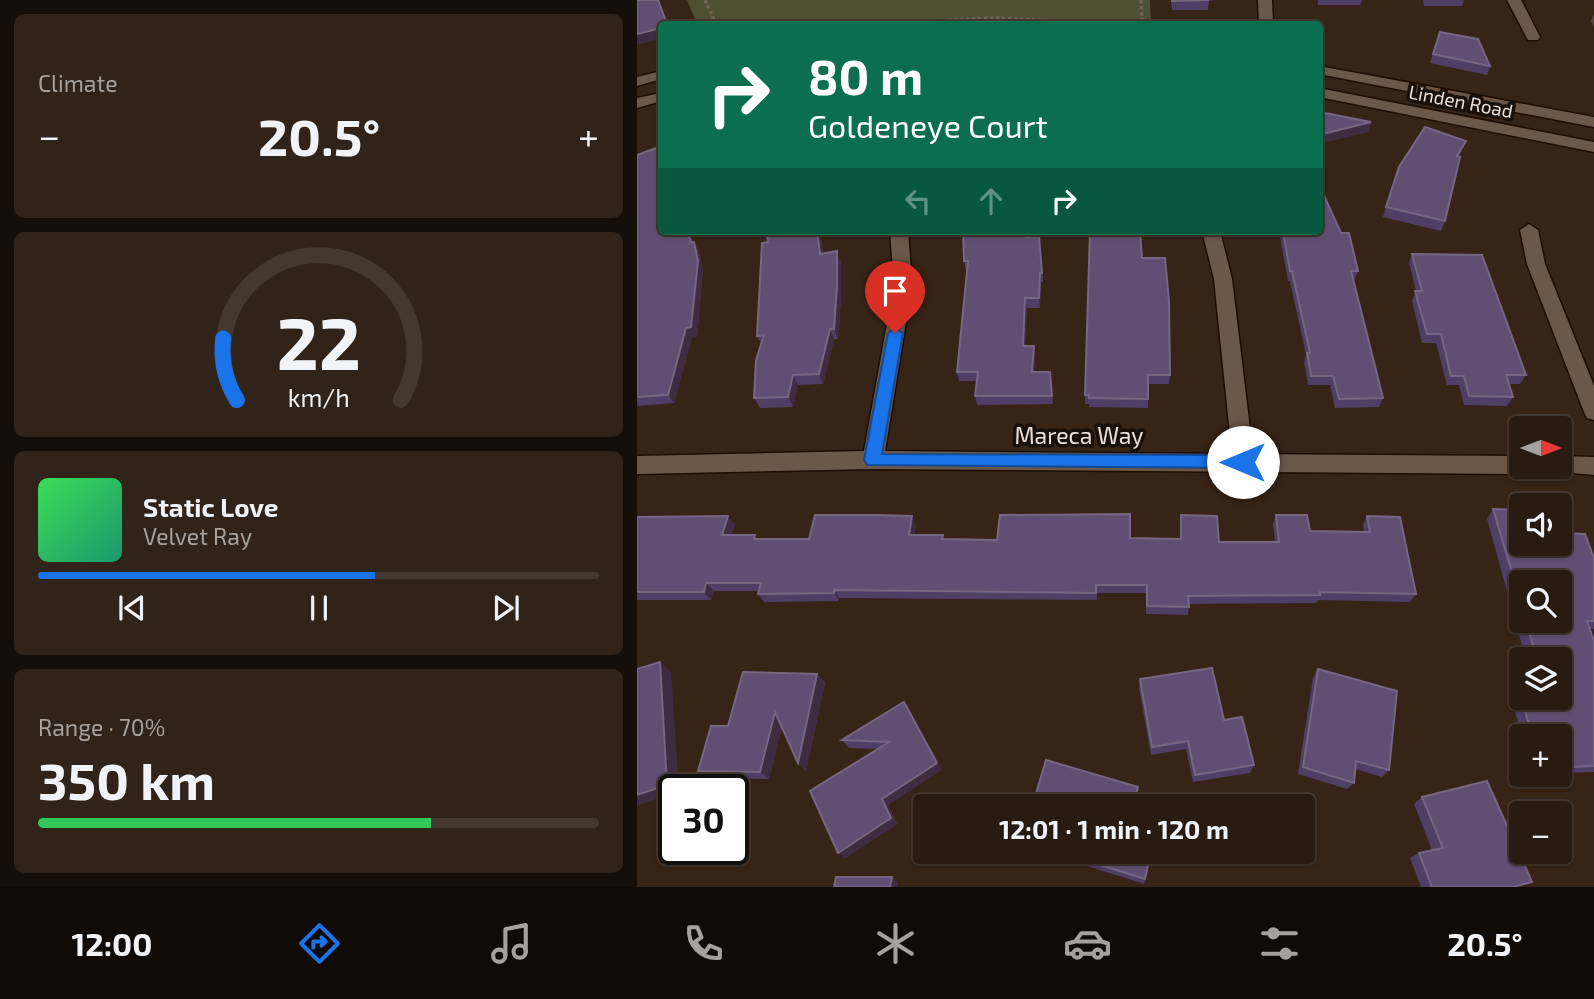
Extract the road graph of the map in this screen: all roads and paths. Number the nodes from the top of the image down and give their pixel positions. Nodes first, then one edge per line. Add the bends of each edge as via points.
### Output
1 (705, 0) edge
2 (1141, 0) edge
3 (1265, 0) edge
4 (1514, 0) edge
5 (715, 21) edge
6 (908, 21) edge
7 (1072, 21) edge
8 (1142, 21) edge
9 (1266, 21) edge
10 (1533, 37) dead end
11 (1323, 71) edge
12 (658, 76) edge
13 (637, 82) edge
14 (1323, 93) edge
15 (658, 98) edge
16 (637, 103) edge
17 (1594, 122) edge
18 (1594, 147) edge
19 (1529, 230) dead end
20 (899, 235) edge
21 (1212, 235) edge
22 (1594, 412) edge
23 (873, 460) junction
24 (1243, 462) junction
25 (637, 464) edge
26 (1509, 465) edge
27 (1572, 466) edge
28 (1594, 466) edge

1 - 5 path
2 - 8 path
3 - 9 street
4 - 10 street
6 - 7 path
11 - 17 street, Linden Road
12 - 13 street
14 - 18 street, Linden Road
15 - 16 street
19 - 22 street via 1536,264
20 - 23 street via 903,285
21 - 24 street via 1223,279
23 - 24 street, Mareca Way
23 - 25 street, Mareca Way
24 - 26 street, Mareca Way
27 - 28 street

